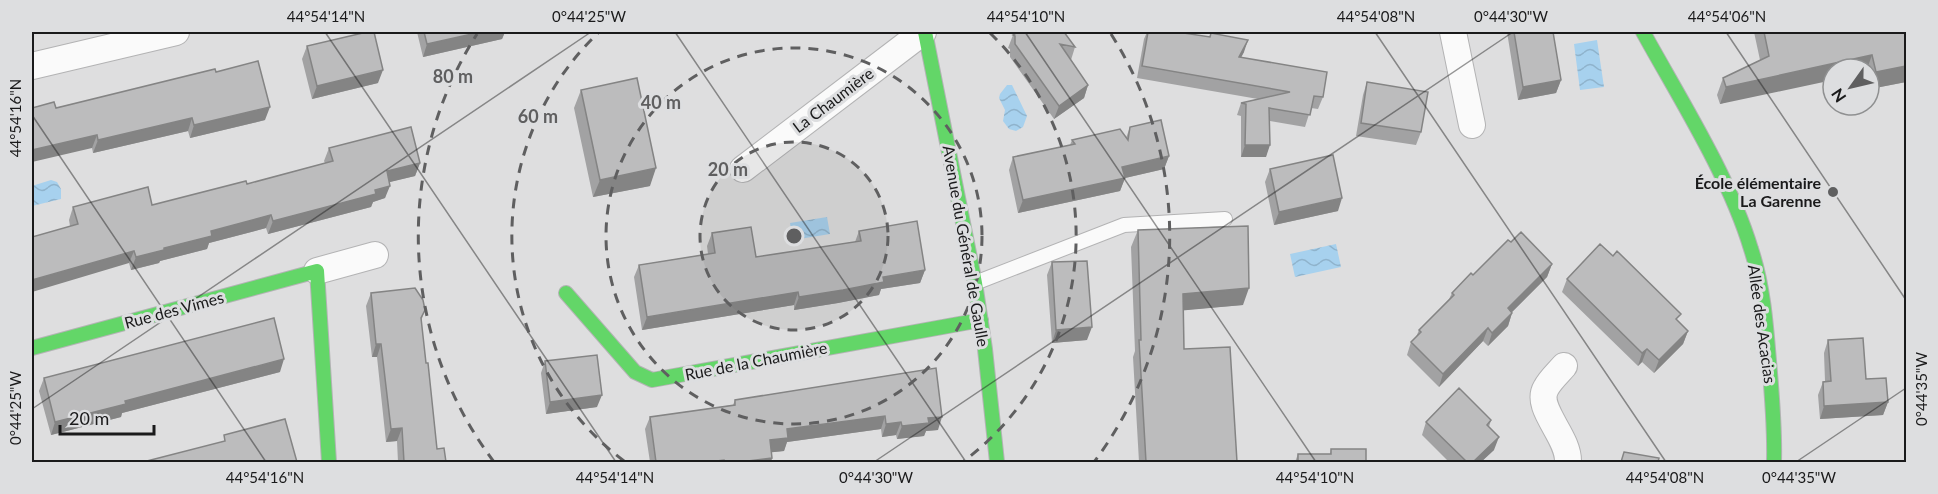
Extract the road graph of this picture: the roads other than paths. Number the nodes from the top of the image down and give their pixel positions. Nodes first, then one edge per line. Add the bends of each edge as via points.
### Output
1 (176, 32) edge
2 (924, 32) edge
3 (1453, 32) edge
4 (1643, 32) edge
5 (32, 66) edge
6 (1472, 125) dead end
7 (743, 169) dead end
8 (1225, 219) dead end
9 (375, 255) dead end
10 (317, 271) junction
11 (975, 283) junction
12 (566, 293) dead end
13 (981, 320) junction
14 (32, 348) edge
15 (1564, 366) dead end
16 (329, 462) edge
17 (997, 462) edge
18 (1568, 462) edge
19 (1774, 462) edge

1 - 5 street
2 - 7 street, La Chaumière
2 - 11 street, Avenue du Général de Gaulle
3 - 6 street
4 - 19 street, Allée des Acacias via 1746,233 1767,328
8 - 11 lane via 1124,225
9 - 10 street, Rue des Vimes
10 - 14 street, Rue des Vimes
10 - 16 street
11 - 13 street, Avenue du Général de Gaulle
12 - 13 street, Rue de la Chaumière via 635,372 652,380
13 - 17 street, Avenue du Général de Gaulle
15 - 18 street via 1544,390 1544,400 1545,410 1564,441

